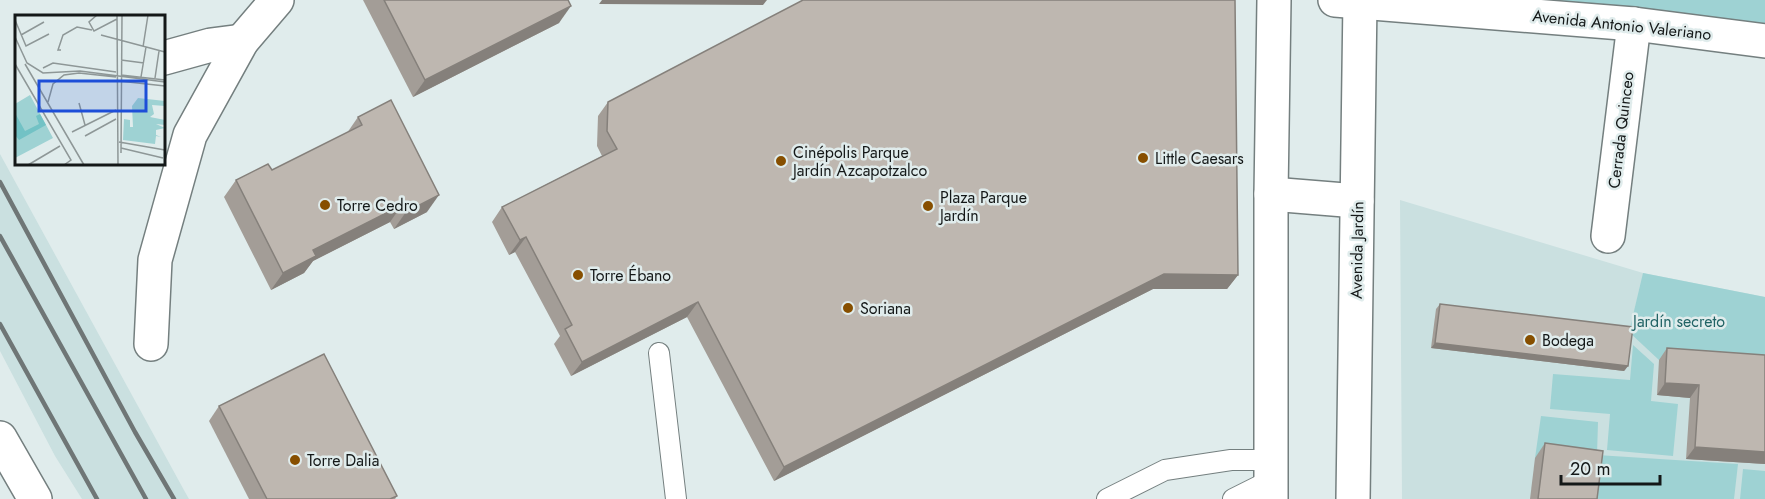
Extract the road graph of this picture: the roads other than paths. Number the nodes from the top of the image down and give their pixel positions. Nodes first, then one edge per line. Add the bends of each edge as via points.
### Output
1 (278, 0) edge
2 (1274, 0) edge
3 (1351, 0) edge
4 (1634, 24) junction
5 (242, 41) junction
6 (1765, 41) edge
7 (165, 58) edge
8 (1270, 194) junction
9 (1357, 201) junction
10 (1608, 236) dead end
11 (150, 344) dead end
12 (659, 353) dead end
13 (0, 438) edge
14 (1271, 479) edge
15 (35, 499) edge
16 (676, 499) edge
17 (1107, 499) edge
18 (1233, 499) edge
19 (1353, 499) edge

1 - 5 street
2 - 8 street
3 - 4 street, Avenida Antonio Valeriano
3 - 9 street, Avenida Jardín
4 - 6 street, Avenida Antonio Valeriano
4 - 10 street, Cerrada Quinceo
5 - 7 street
5 - 11 street via 190,135 155,260
8 - 9 street
8 - 14 street
9 - 19 street, Avenida Jardín
12 - 16 lane
13 - 15 street
14 - 17 lane via 1231,459 1165,470
14 - 18 lane

